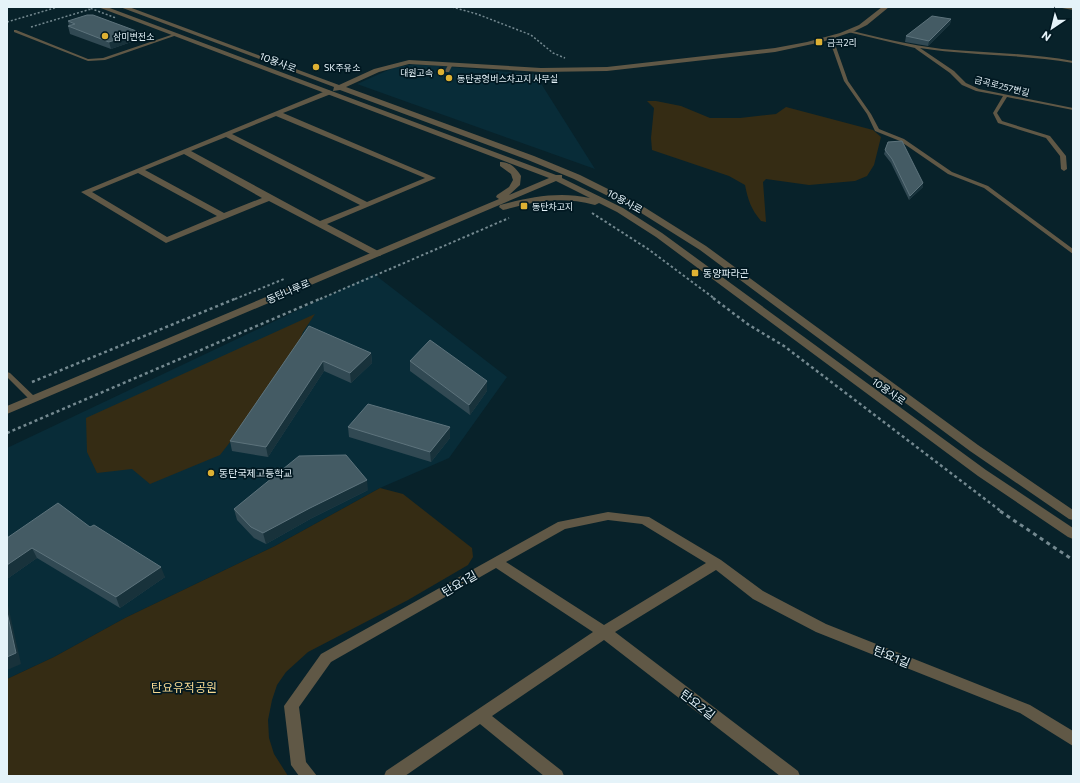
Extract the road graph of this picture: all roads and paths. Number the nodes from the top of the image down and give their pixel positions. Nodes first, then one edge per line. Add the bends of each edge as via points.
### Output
1 (58, 7) edge
2 (87, 7) edge
3 (100, 7) edge
4 (452, 7) edge
5 (886, 7) edge
6 (1063, 7) edge
7 (1073, 9) edge
8 (121, 14) edge
9 (7, 22) edge
10 (14, 31) joint
11 (849, 31) junction
12 (175, 35) junction
13 (834, 36) junction
14 (916, 47) junction
15 (566, 59) dead end
16 (1073, 62) edge
17 (451, 64) junction
18 (447, 71) dead end
19 (340, 87) junction
20 (328, 92) junction
21 (1006, 96) junction
22 (1073, 109) edge
23 (276, 114) junction
24 (427, 130) junction
25 (226, 134) junction
26 (184, 151) junction
27 (1064, 169) dead end
28 (138, 170) junction
29 (569, 173) junction
30 (556, 178) junction
31 (269, 198) junction
32 (367, 205) junction
33 (620, 210) junction
34 (591, 212) dead end
35 (223, 216) junction
36 (511, 217) dead end
37 (450, 223) junction
38 (320, 224) junction
39 (1073, 252) edge
40 (377, 254) junction
41 (8, 374) dead end
42 (33, 399) junction
43 (7, 410) edge
44 (7, 433) edge
45 (1073, 516) edge
46 (1073, 534) edge
47 (1073, 560) edge
48 (496, 562) junction
49 (716, 563) junction
50 (604, 632) junction
51 (481, 716) junction
52 (1073, 738) edge
53 (309, 776) edge
54 (392, 776) edge
55 (556, 776) edge
56 (792, 776) edge

1 - 9 path
2 - 8 path, bridge
3 - 8 street, 10용사로
3 - 10 path
4 - 15 path via 531,35 553,53
5 - 11 street via 861,26
6 - 7 lane
8 - 12 street, 10용사로
8 - 19 street, 10용사로 via 136,12
10 - 12 lane via 88,60 103,59
11 - 13 street
11 - 14 lane, 금곡로257번길
12 - 20 street, 10용사로
13 - 17 street via 775,50 623,68 564,70
13 - 39 lane via 834,48 846,82 877,130 902,140 950,173 986,187
14 - 16 lane, 금곡로257번길
14 - 21 lane, 금곡로257번길 via 944,65 964,84
17 - 18 lane
17 - 19 street via 398,63
19 - 20 street
19 - 29 street, 10용사로
20 - 23 street
20 - 24 street, 10용사로
21 - 22 lane, 금곡로257번길
21 - 27 lane via 995,113 1000,122 1048,137 1063,156
23 - 25 street
23 - 32 street via 432,178
24 - 30 street, 10용사로
24 - 37 street via 446,141 498,161 512,168 517,175 516,185 510,191
25 - 26 street
25 - 32 street
26 - 28 street
26 - 31 street
28 - 35 street
28 - 35 street via 85,192 166,240
29 - 30 street, 동탄나루로
29 - 45 street, 10용사로 via 671,226 974,448
30 - 33 street, 10용사로
30 - 37 street, 동탄나루로
31 - 35 street
31 - 38 street
32 - 38 street
33 - 37 street via 574,197 544,196
33 - 46 street, 10용사로 via 659,235 982,473
34 - 47 path via 648,249 749,325 784,346 991,504
36 - 44 path
37 - 40 street, 동탄나루로
38 - 40 street
40 - 42 street, 동탄나루로
41 - 42 lane
42 - 43 street, 동탄나루로
48 - 49 street, 탄요1길 via 562,525 608,516 644,520
48 - 50 street, 탄요2길
48 - 53 street, 탄요1길 via 326,658 292,706 300,764
49 - 50 street
49 - 52 street, 탄요1길 via 758,595 821,628 1025,709
50 - 51 street
50 - 56 street, 탄요2길
51 - 54 street
51 - 55 street

